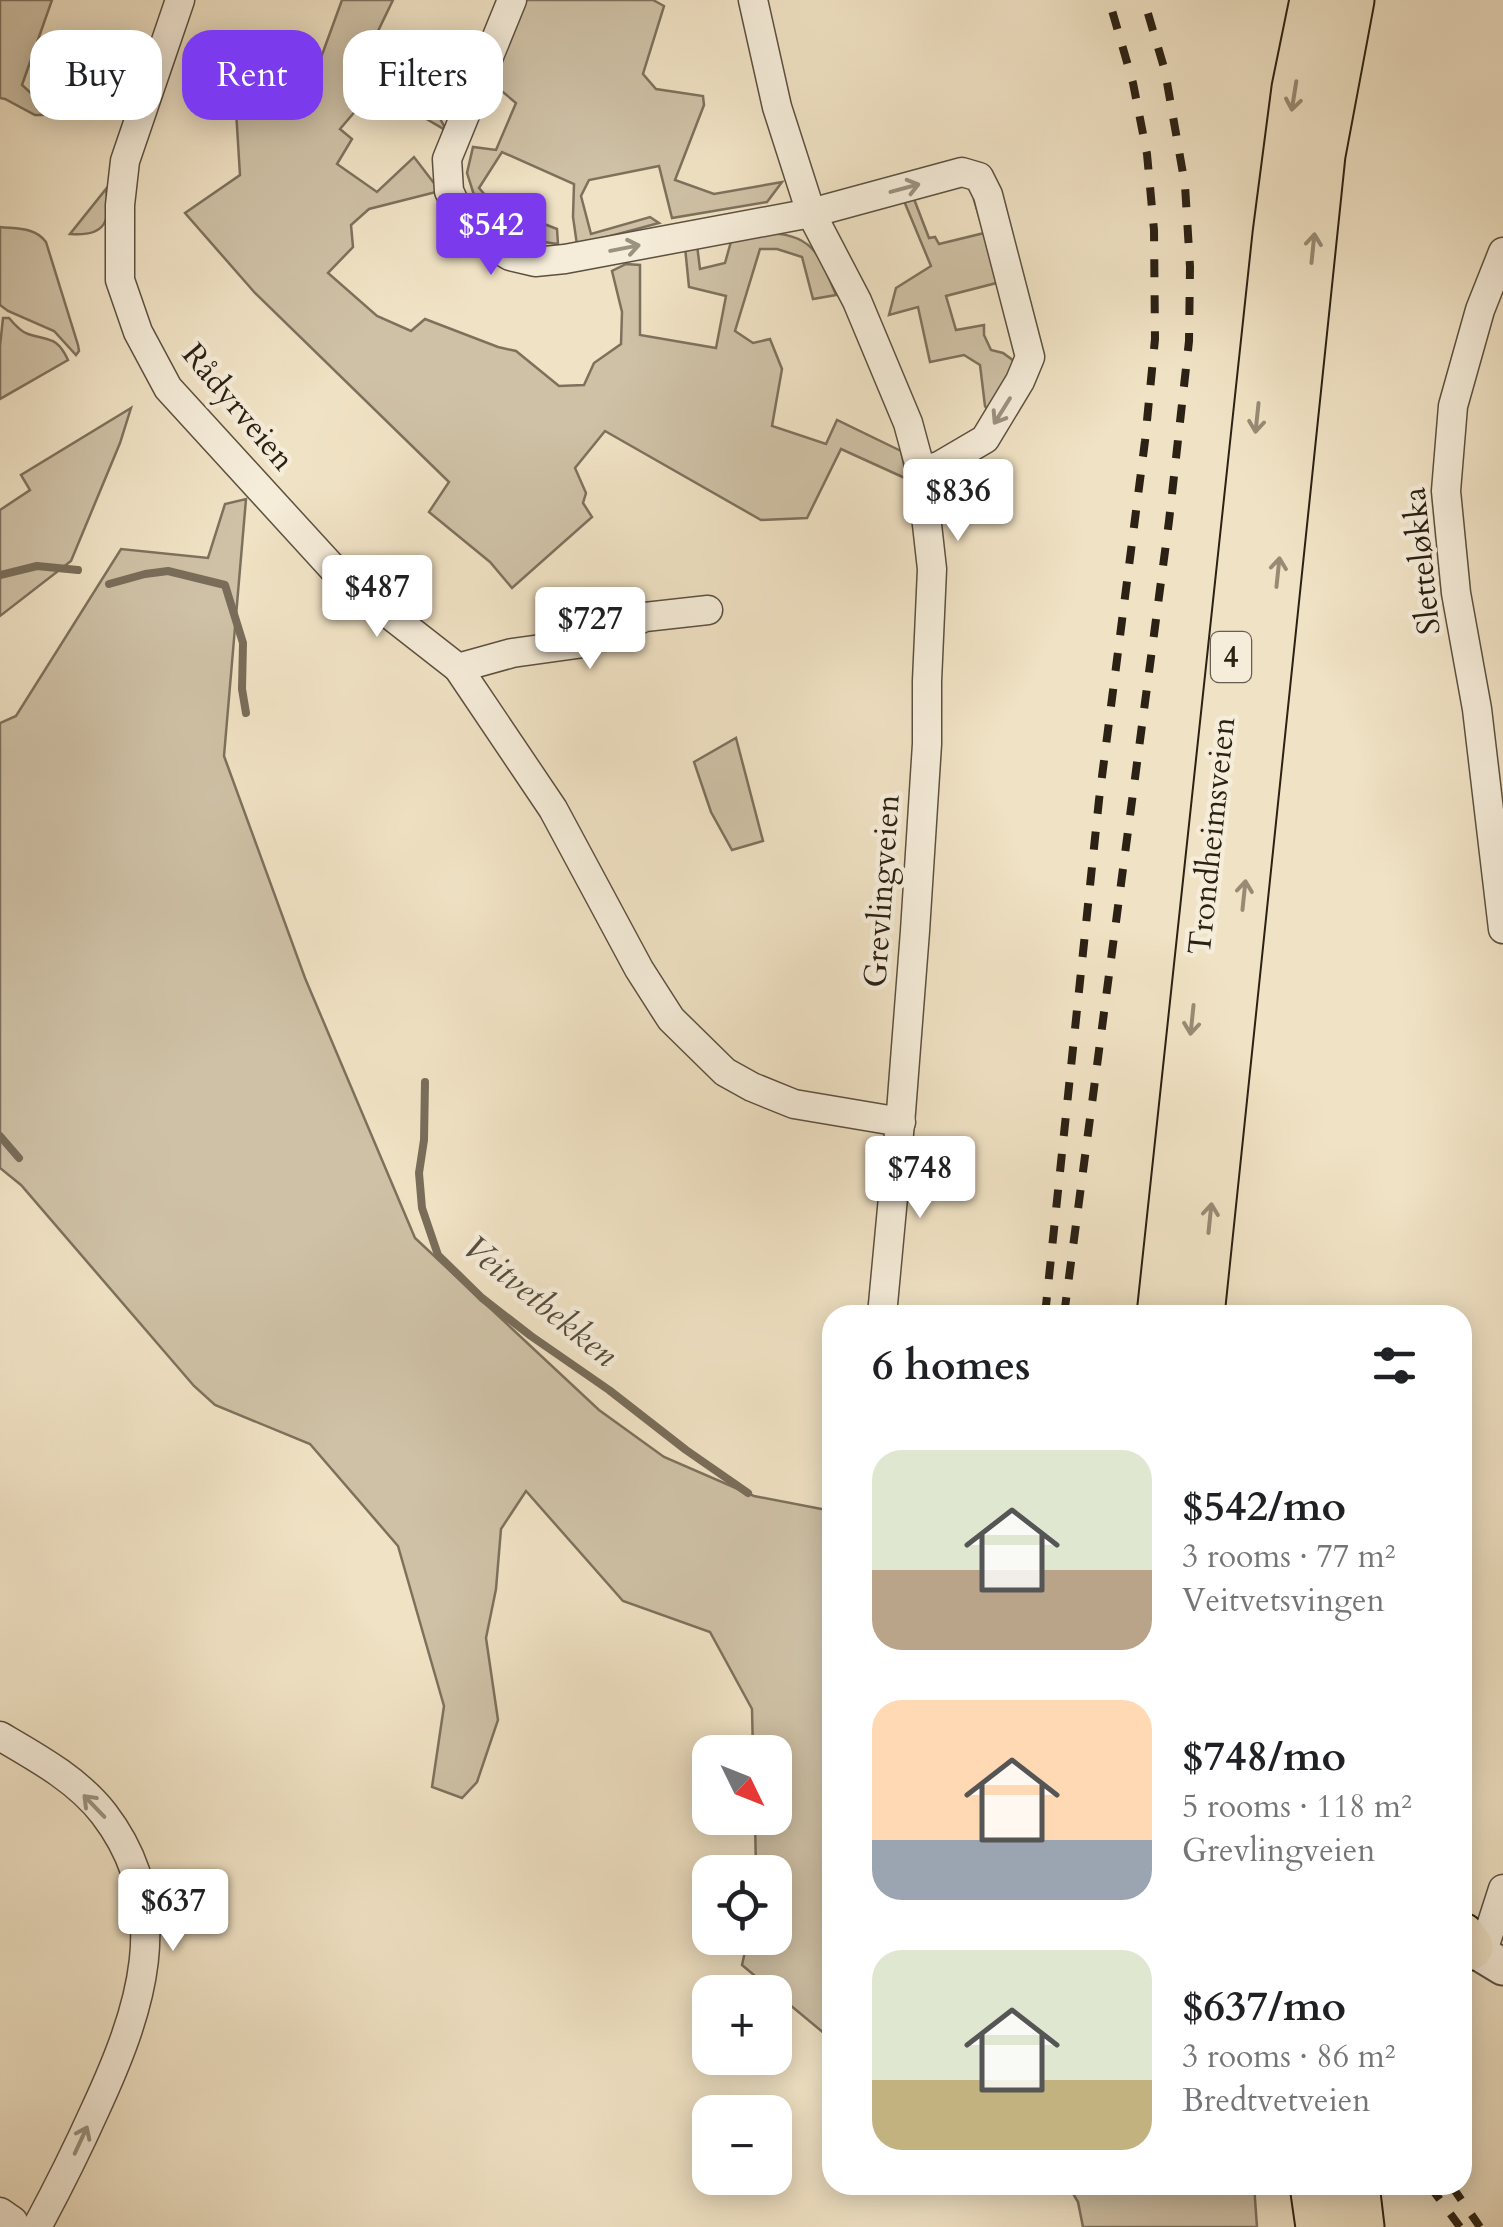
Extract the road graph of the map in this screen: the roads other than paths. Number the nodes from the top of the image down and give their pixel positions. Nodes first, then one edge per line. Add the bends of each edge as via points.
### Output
1 (180, 0) edge
2 (512, 0) edge
3 (753, 0) edge
4 (1313, 0) edge
5 (1352, 0) edge
6 (810, 213) junction
7 (1503, 252) edge
8 (921, 471) junction
9 (708, 610) dead end
10 (458, 668) junction
11 (1503, 930) edge
12 (901, 1122) junction
13 (883, 1305) edge
14 (1161, 1305) edge
15 (1201, 1305) edge
16 (0, 1736) edge
17 (1503, 1889) edge
18 (1476, 1950) edge
19 (1314, 2195) edge
20 (1357, 2195) edge
21 (0, 2212) edge
22 (16, 2227) edge
23 (38, 2227) edge
24 (1319, 2227) edge
25 (1362, 2227) edge

1 - 10 street, Rådyrveien via 125,161 120,280 138,332 168,388 310,545
2 -> 6 street via 448,159 448,191 482,240 535,262
3 - 6 street, Grevlingveien
4 -> 14 highway, Trondheimsveien / 4 via 1276,234
15 -> 5 highway, Trondheimsveien / 4 via 1322,155
6 - 8 street, Grevlingveien via 857,300 908,422
6 -> 8 street via 962,172 980,178 988,195 1030,357 984,439
7 - 11 street, Sletteløkka via 1453,406 1446,491
8 - 12 street, Grevlingveien via 932,569 927,744
9 - 10 street via 645,617 584,644
10 - 12 street, Rådyrveien via 553,809 671,1018 726,1072 752,1086 794,1104
12 - 13 street, Grevlingveien
23 -> 16 street via 120,2058 142,1984 146,1918 131,1858 103,1813 39,1758
17 - 18 street
19 - 24 highway
20 - 25 highway
21 - 22 street

